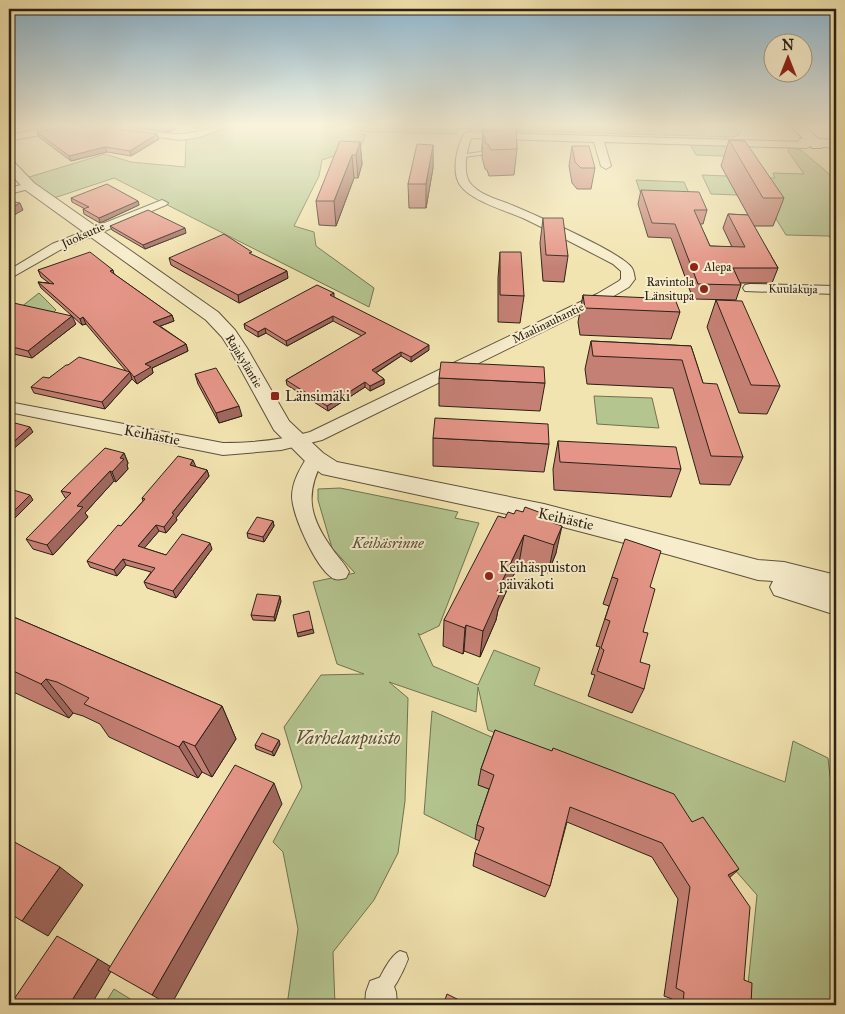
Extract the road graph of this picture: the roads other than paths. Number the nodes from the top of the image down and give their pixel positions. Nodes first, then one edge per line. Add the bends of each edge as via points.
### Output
1 (17, 173) edge
2 (461, 173) edge
3 (29, 186) junction
4 (9, 192) edge
5 (162, 203) dead end
6 (93, 231) junction
7 (9, 275) edge
8 (750, 288) dead end
9 (836, 290) edge
10 (9, 407) edge
11 (297, 442) junction
12 (315, 458) junction
13 (758, 570) junction
14 (340, 572) dead end
15 (836, 586) edge
16 (836, 604) edge
17 (400, 960) dead end
18 (381, 998) edge

1 - 3 street, Rajakyläntie
2 - 11 street, Maalinauhantie via 461,178 478,193 617,261 627,270 628,279 609,293 335,429
3 - 4 street
3 - 6 street, Rajakyläntie
5 - 6 street, Juoksutie
6 - 7 street, Juoksutie via 39,255
6 - 11 street, Rajakyläntie via 216,321 229,334 281,425
8 - 9 street, Kuulakuja
10 - 11 street, Keihästie via 223,449
11 - 12 street, Rajakyläntie
12 - 13 street, Keihästie via 330,468 544,513
12 - 14 street via 302,486 304,504 312,534 326,558
13 - 15 street, Keihästie via 784,572
13 - 16 street, Keihästie via 783,587
17 - 18 lane

